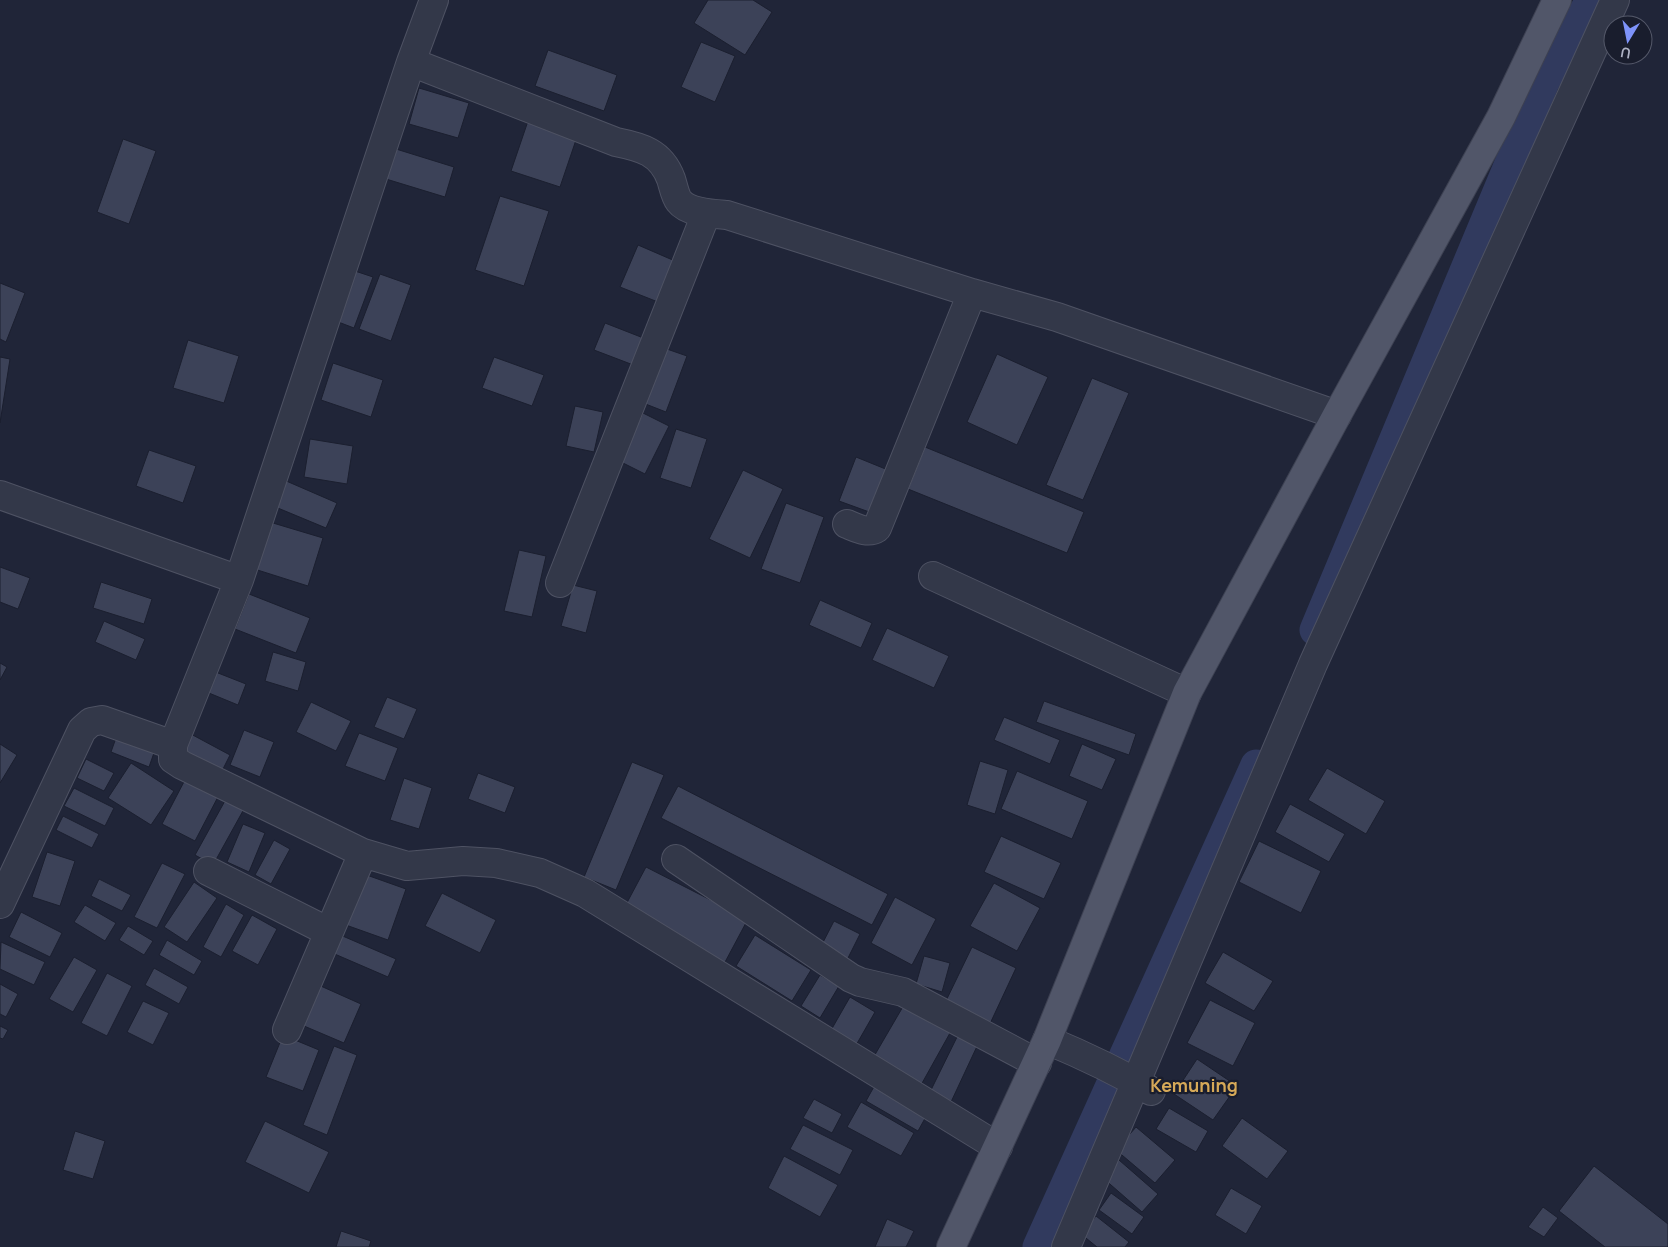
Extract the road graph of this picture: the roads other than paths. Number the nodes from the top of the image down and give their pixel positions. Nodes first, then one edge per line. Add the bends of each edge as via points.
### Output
1 (434, 0) edge
2 (1557, 0) edge
3 (1615, 0) edge
4 (410, 62) junction
5 (706, 214) junction
6 (972, 293) junction
7 (1337, 415) junction
8 (0, 495) edge
9 (847, 524) dead end
10 (933, 576) dead end
11 (239, 580) junction
12 (560, 583) dead end
13 (1188, 693) junction
14 (173, 745) junction
15 (363, 853) junction
16 (676, 859) dead end
17 (208, 871) dead end
18 (0, 904) edge
19 (328, 932) junction
20 (287, 1030) dead end
21 (1042, 1051) junction
22 (1137, 1082) junction
23 (998, 1147) junction
24 (951, 1247) edge
25 (1066, 1247) edge

1 - 4 street
2 - 7 main road via 1501,117
3 - 22 street via 1314,664
4 - 5 street via 616,142 638,146 658,157 669,174 679,202
4 - 11 street
5 - 6 street via 727,214
5 - 12 street
6 - 7 street via 1057,317
6 - 9 street via 878,528 866,531
7 - 13 main road
8 - 11 street
10 - 13 street
11 - 14 street
13 - 21 main road
14 - 15 street via 173,759 182,765
14 - 18 street via 102,720 91,722 82,730
15 - 19 street
15 - 23 street via 407,866 463,861 496,863 540,873 585,893
16 - 21 street via 852,978 903,992
17 - 19 street
19 - 20 street
21 - 22 street via 1094,1060
21 - 23 main road
22 - 25 street
23 - 24 main road

